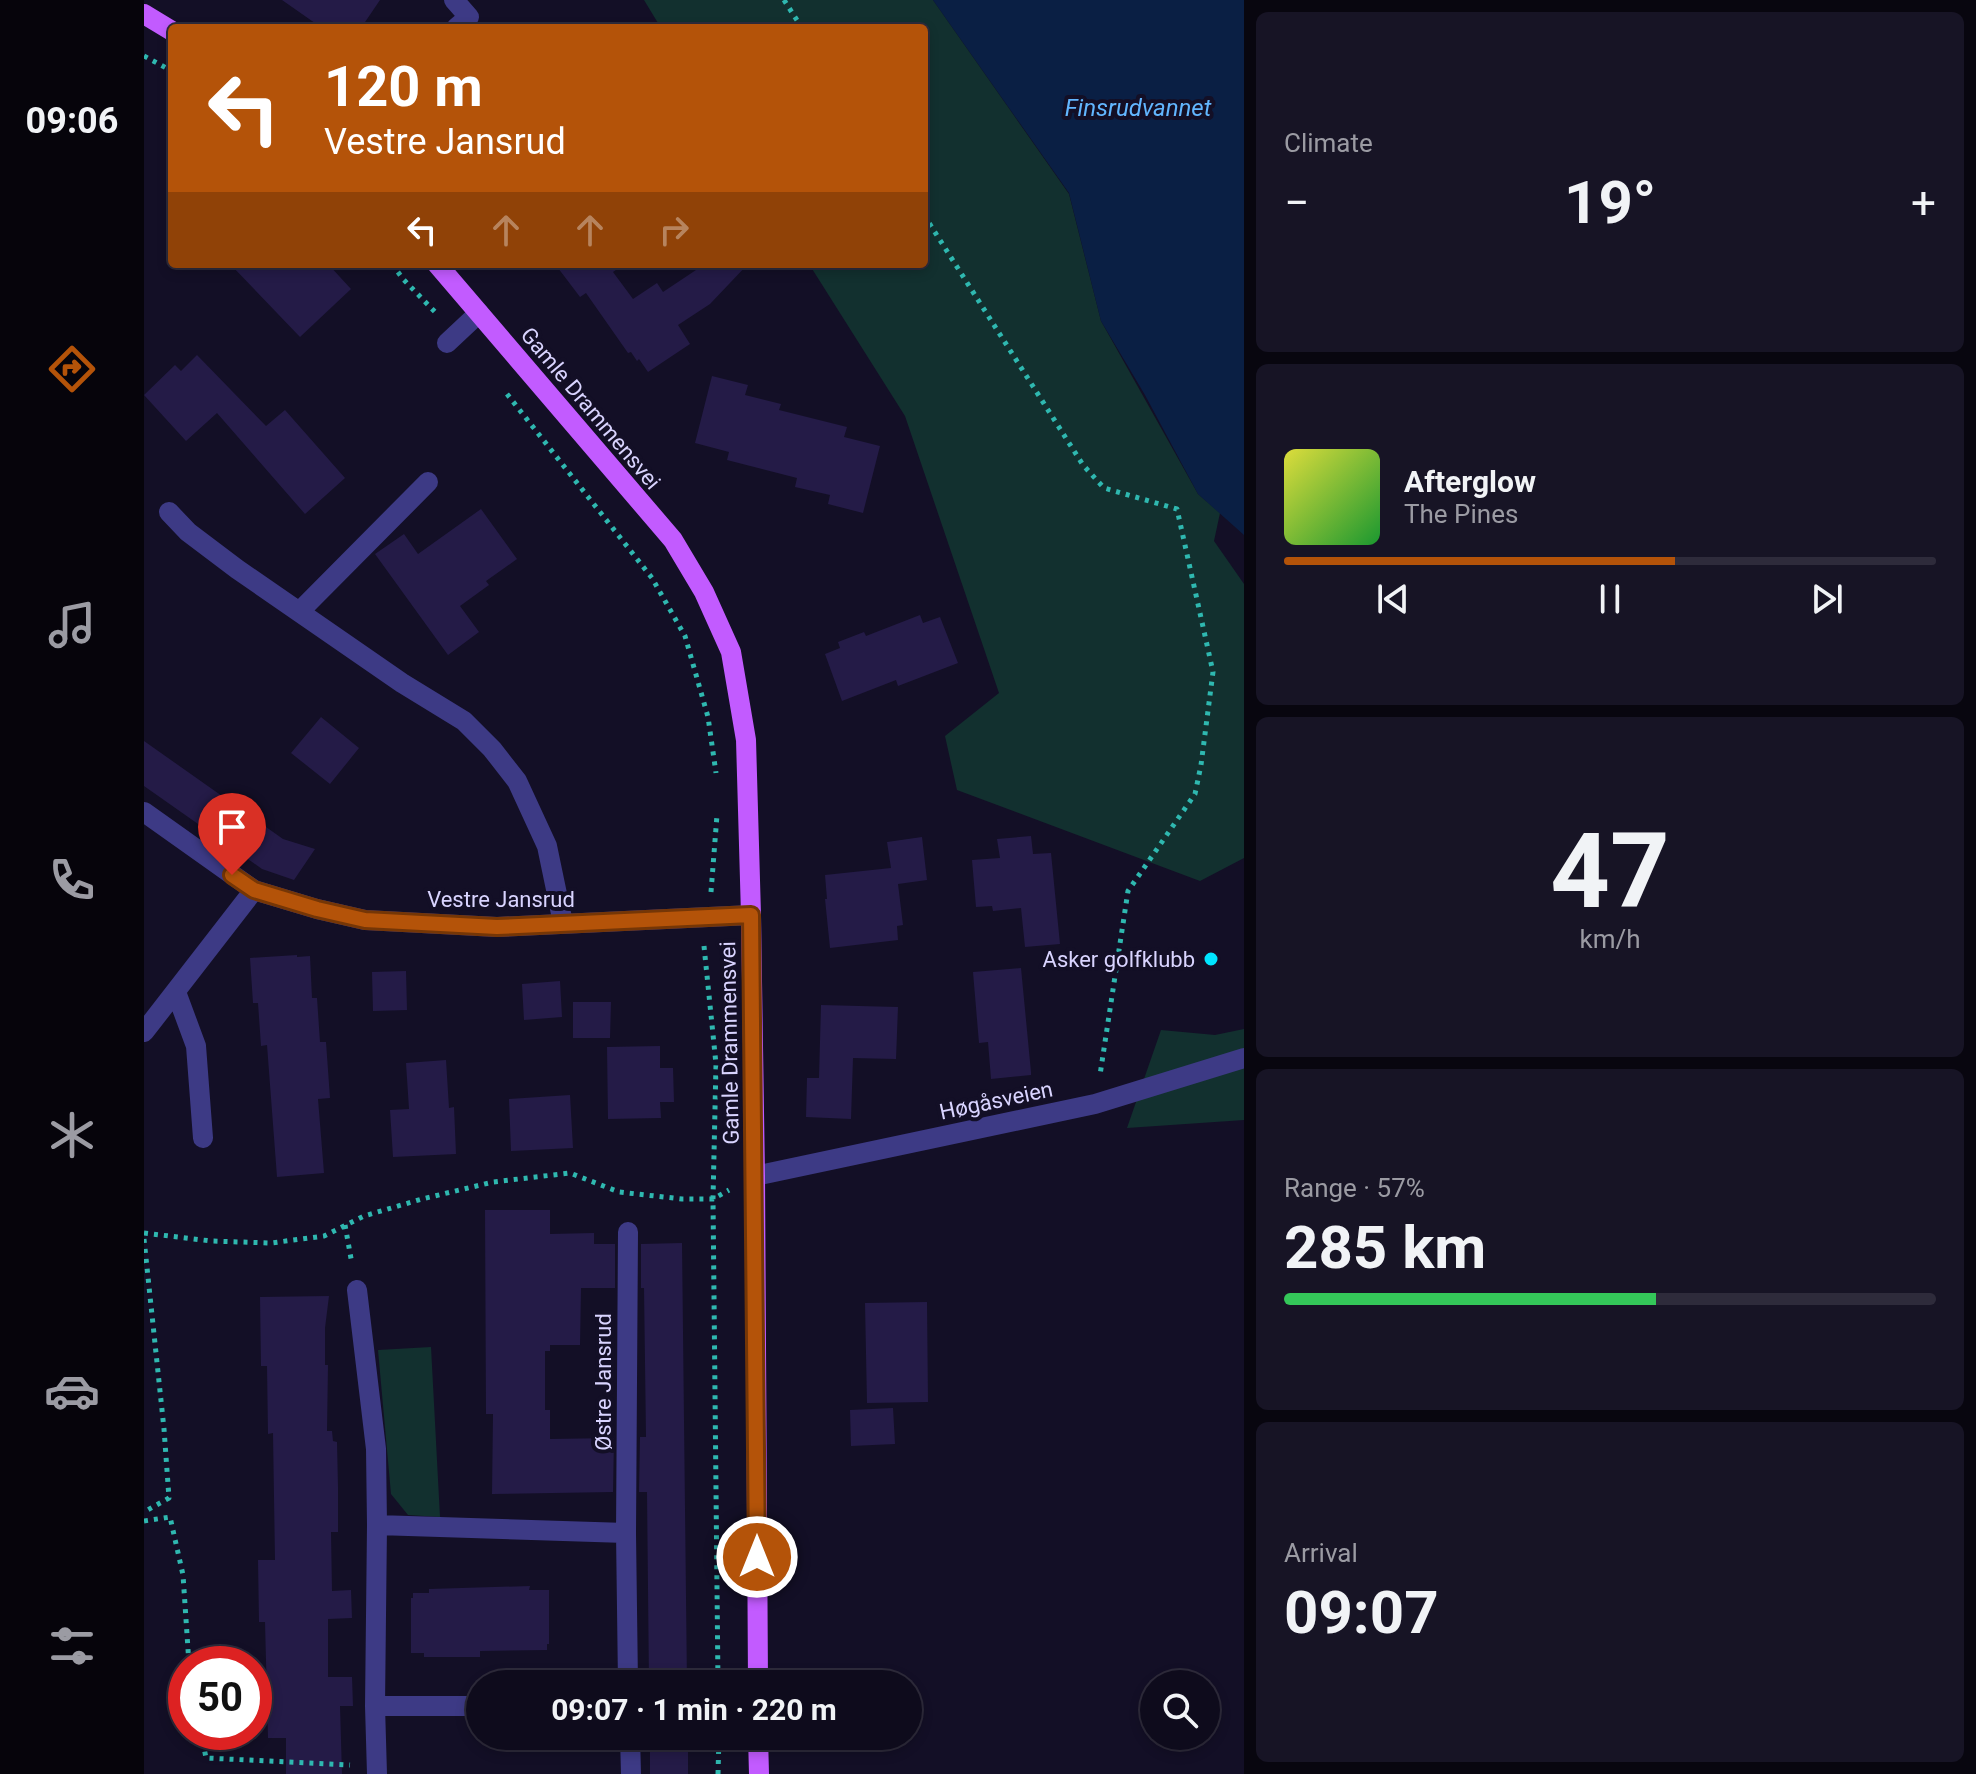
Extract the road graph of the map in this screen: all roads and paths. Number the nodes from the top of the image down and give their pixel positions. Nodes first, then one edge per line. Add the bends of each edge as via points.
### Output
1 (454, 0) edge
2 (784, 0) edge
3 (144, 14) edge
4 (468, 24) edge
5 (799, 24) edge
6 (168, 29) edge
7 (144, 56) edge
8 (168, 69) edge
9 (928, 221) edge
10 (395, 268) edge
11 (440, 268) edge
12 (479, 313) junction
13 (452, 339) joint
14 (500, 385) dead end
15 (428, 482) dead end
16 (169, 512) dead end
17 (300, 611) junction
18 (717, 779) dead end
19 (718, 809) dead end
20 (144, 812) edge
21 (254, 890) junction
22 (751, 915) junction
23 (709, 917) junction
24 (563, 923) junction
25 (176, 992) junction
26 (144, 1032) edge
27 (1244, 1058) edge
28 (1095, 1104) junction
29 (203, 1138) dead end
30 (755, 1176) junction
31 (713, 1199) junction
32 (345, 1225) junction
33 (628, 1232) dead end
34 (144, 1236) edge
35 (357, 1290) joint
36 (144, 1512) edge
37 (144, 1521) edge
38 (377, 1525) junction
39 (626, 1533) junction
40 (188, 1646) edge
41 (628, 1670) edge
42 (718, 1670) edge
43 (758, 1670) edge
44 (375, 1706) junction
45 (466, 1706) edge
46 (204, 1750) edge
47 (630, 1750) edge
48 (719, 1750) edge
49 (758, 1750) edge
50 (377, 1771) edge
51 (631, 1774) edge
52 (718, 1774) edge
53 (759, 1774) edge

1 - 4 street
2 - 5 path
3 - 6 main road
7 - 8 path
9 - 28 path via 1083,465 1104,488 1177,509 1213,672 1195,794 1128,891
10 - 13 path
11 - 12 main road, Gamle Drammensvei
12 - 13 street
12 - 22 main road, Gamle Drammensvei via 673,540 704,592 731,652 746,740
14 - 18 path via 652,578 685,636 708,717
15 - 17 street
16 - 17 street via 188,532
17 - 24 street via 464,721 492,749 517,781 547,846
19 - 23 path
20 - 21 street, Vestre Jansrud
21 - 24 street, Vestre Jansrud via 365,920 497,927
21 - 25 street
22 - 23 street, Vestre Jansrud
22 - 30 main road, Gamle Drammensvei
23 - 24 street, Vestre Jansrud
23 - 31 path via 704,946 716,1064
25 - 26 street
25 - 29 street via 196,1046
27 - 28 street, Høgåsveien
28 - 30 street, Høgåsveien
30 - 31 path
30 - 43 main road, Gamle Drammensvei
31 - 32 path via 619,1192 570,1173 493,1182
31 - 42 path
32 - 34 path via 324,1236 271,1243
32 - 35 path
33 - 39 street, Østre Jansrud
34 - 36 path via 169,1498
35 - 38 street via 376,1449
37 - 40 path via 170,1517 183,1575
38 - 39 street
38 - 44 street
39 - 41 street, Østre Jansrud
44 - 45 street
44 - 50 street
46 - 50 path via 206,1758 320,1762
47 - 51 street
48 - 52 path
49 - 53 main road

